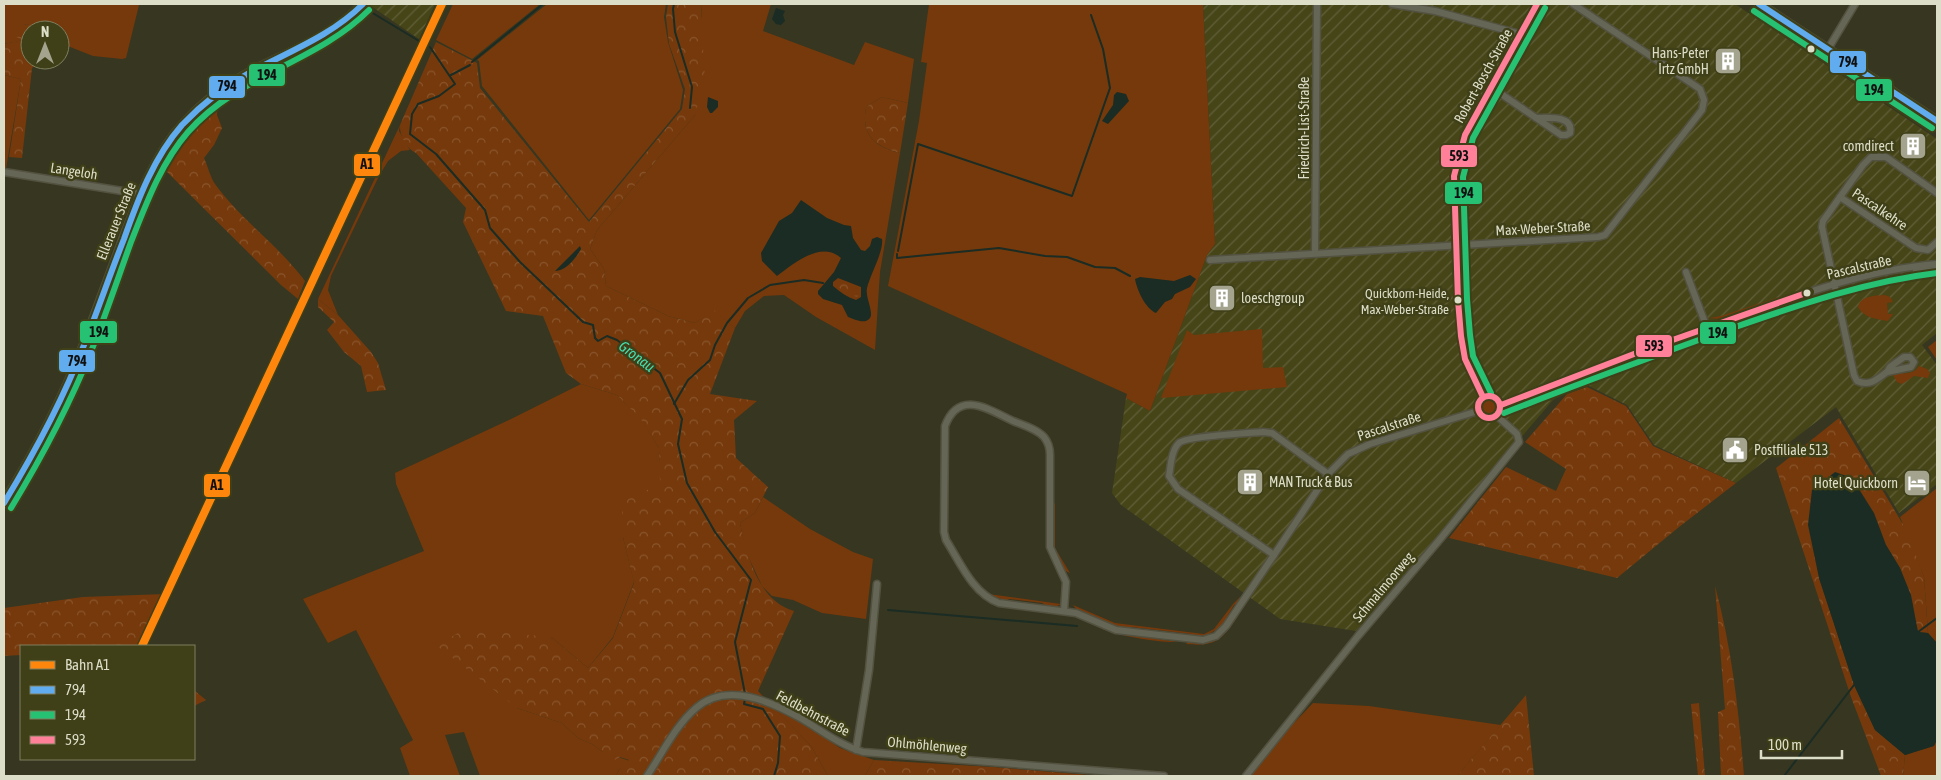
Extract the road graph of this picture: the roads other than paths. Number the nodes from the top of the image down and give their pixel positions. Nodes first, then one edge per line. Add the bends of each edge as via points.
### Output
1 (363, 4) edge
2 (1317, 4) edge
3 (1392, 4) edge
4 (1537, 4) edge
5 (1573, 4) edge
6 (1759, 4) edge
7 (1855, 4) edge
8 (1520, 34) junction
9 (1828, 49) junction
10 (1491, 87) junction
11 (1536, 118) junction
12 (1937, 121) edge
13 (4, 172) edge
14 (1937, 192) edge
15 (141, 194) junction
16 (1840, 197) junction
17 (1937, 242) edge
18 (1456, 246) junction
19 (1315, 253) junction
20 (1210, 260) dead end
21 (1937, 264) edge
22 (1903, 269) junction
23 (1937, 270) edge
24 (1686, 272) dead end
25 (1834, 284) junction
26 (1707, 328) junction
27 (1887, 372) dead end
28 (1483, 397) junction
29 (1501, 405) junction
30 (1478, 411) junction
31 (1497, 416) junction
32 (1328, 474) junction
33 (4, 503) edge
34 (1271, 553) junction
35 (877, 584) dead end
36 (1064, 611) junction
37 (856, 750) junction
38 (647, 776) edge
39 (1164, 776) edge
40 (1246, 776) edge

1 - 15 main road, Ellerauer Straße via 324,35 249,73 210,98 175,135
2 - 19 street, Friedrich-List-Straße
3 - 8 street via 1435,10
4 - 8 street, Robert-Bosch-Straße
5 - 18 street, Max-Weber-Straße via 1700,89 1704,100 1702,110 1605,235
6 - 9 main road
7 - 9 street
8 - 10 street, Robert-Bosch-Straße
9 - 12 main road
10 - 11 street
10 - 18 street, Robert-Bosch-Straße via 1465,135 1454,176
11 - 11 street via 1561,135 1570,133 1569,123 1561,119
13 - 15 street, Langeloh
14 - 16 street, Pascalkehre via 1886,157 1870,157
15 - 33 main road, Ellerauer Straße via 74,368 29,464
16 - 17 street, Pascalkehre via 1916,248 1928,250
16 - 25 street via 1823,221 1822,228
18 - 19 street, Max-Weber-Straße
18 - 28 street, Robert-Bosch-Straße via 1465,359
19 - 20 street, Max-Weber-Straße
21 - 22 street, Pascalstraße
22 - 23 street, Pascalstraße
22 - 25 street, Pascalstraße
24 - 26 street
25 - 26 street, Pascalstraße
25 - 27 street via 1857,381 1871,383
26 - 29 street, Pascalstraße
28 - 29 street via 1497,399
28 - 30 street
29 - 31 street
30 - 31 street via 1487,418
30 - 32 street, Pascalstraße via 1370,444 1348,454
31 - 40 street, Schmalmoorweg via 1517,434 1519,442
32 - 34 street, Pascalstraße
32 - 34 street via 1272,433 1180,441 1174,450 1169,476 1178,489
34 - 36 street, Pascalstraße via 1226,626 1210,638 1196,640 1116,630
35 - 37 street via 869,670
36 - 36 street, Pascalstraße via 990,600 978,589 946,540 944,426 953,411 967,405 982,406 1035,431 1050,446 1050,547 1066,582
37 - 38 street, Feldbehnstraße via 780,707 747,697 726,695 697,707 679,727
37 - 39 street, Ohlmöhlenweg

